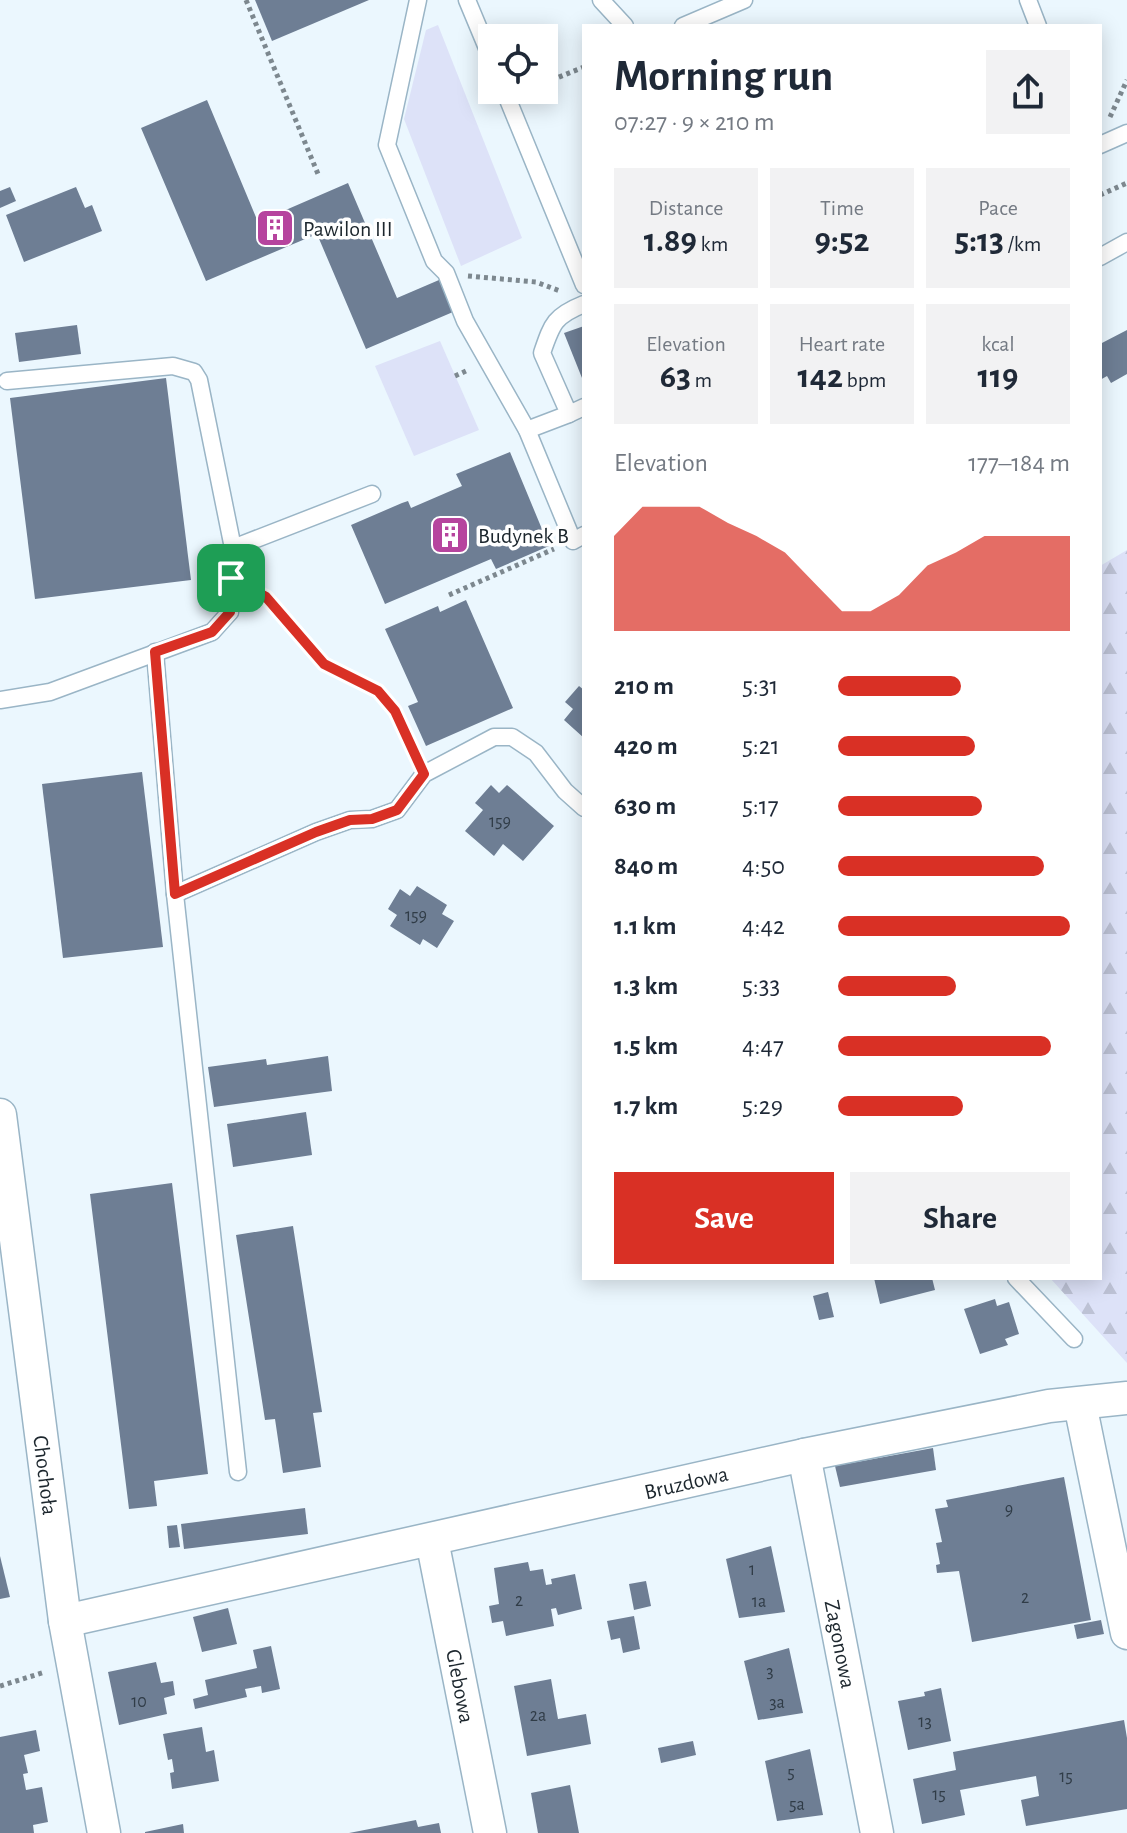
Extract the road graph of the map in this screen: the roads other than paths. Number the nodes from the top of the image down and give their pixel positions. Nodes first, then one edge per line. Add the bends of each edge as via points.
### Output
1 (418, 0) edge
2 (467, 0) edge
3 (601, 0) edge
4 (744, 0) edge
5 (1028, 0) edge
6 (623, 24) edge
7 (688, 24) edge
8 (1037, 24) edge
9 (478, 26) edge
10 (509, 104) edge
11 (1127, 133) edge
12 (1102, 144) edge
13 (1127, 242) edge
14 (1102, 256) edge
15 (580, 294) edge
16 (7, 381) dead end
17 (576, 411) edge
18 (527, 430) junction
19 (372, 494) dead end
20 (578, 538) edge
21 (233, 548) junction
22 (155, 652) junction
23 (0, 700) edge
24 (582, 806) edge
25 (175, 894) junction
26 (0, 1115) edge
27 (1018, 1280) edge
28 (1074, 1339) dead end
29 (1127, 1398) edge
30 (1080, 1404) junction
31 (804, 1455) junction
32 (238, 1472) dead end
33 (432, 1540) junction
34 (65, 1621) junction
35 (1127, 1633) edge
36 (104, 1833) edge
37 (490, 1833) edge
38 (877, 1833) edge

1 - 18 lane via 387,145 434,261 446,273 465,321
2 - 9 lane
3 - 6 lane
4 - 7 lane
5 - 8 lane
10 - 15 lane
11 - 12 lane
13 - 14 lane
15 - 17 lane via 554,321 542,353
16 - 21 lane via 173,366 194,372
17 - 18 lane
18 - 20 lane
19 - 21 lane
21 - 22 lane via 230,612 212,632
22 - 23 lane via 50,692
22 - 25 lane
24 - 25 lane via 536,753 512,737 494,737 424,774 397,810 316,832
25 - 32 lane
26 - 34 street, Chochoła
27 - 28 lane
29 - 30 street, Bruzdowa
30 - 31 street, Bruzdowa
30 - 35 street
31 - 33 street, Bruzdowa
31 - 38 street, Zagonowa
33 - 34 street, Bruzdowa
33 - 37 street, Glebowa
34 - 36 street, Chochoła

